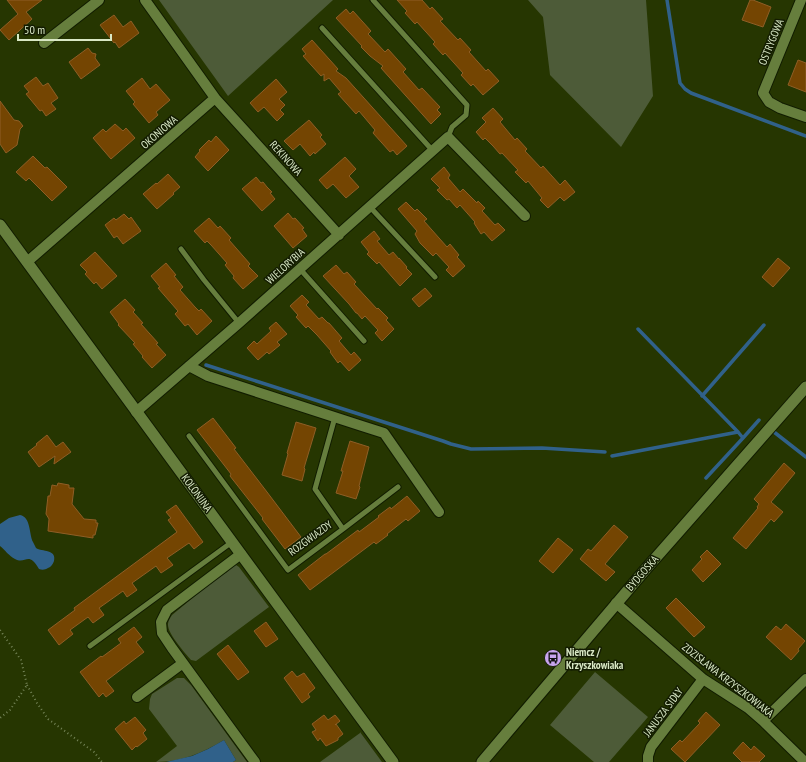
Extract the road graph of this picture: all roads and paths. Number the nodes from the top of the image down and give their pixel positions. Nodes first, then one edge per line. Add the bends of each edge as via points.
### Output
1 (99, 0) edge
2 (145, 0) edge
3 (373, 0) edge
4 (801, 0) edge
5 (322, 28) dead end
6 (44, 43) dead end
7 (215, 98) junction
8 (806, 117) edge
9 (448, 137) junction
10 (433, 150) junction
11 (370, 207) junction
12 (525, 216) dead end
13 (0, 225) edge
14 (339, 235) junction
15 (181, 249) dead end
16 (27, 262) junction
17 (300, 269) junction
18 (435, 277) dead end
19 (239, 323) junction
20 (364, 341) dead end
21 (189, 366) junction
22 (806, 386) edge
23 (136, 412) junction
24 (335, 417) junction
25 (189, 436) dead end
26 (398, 487) dead end
27 (439, 512) dead end
28 (343, 529) junction
29 (232, 542) junction
30 (241, 554) junction
31 (616, 603) junction
32 (0, 630) edge
33 (90, 646) dead end
34 (183, 663) junction
35 (703, 679) junction
36 (806, 679) edge
37 (27, 685) junction
38 (137, 697) dead end
39 (0, 718) edge
40 (763, 721) junction
41 (102, 762) edge
42 (256, 762) edge
43 (393, 762) edge
44 (482, 762) edge
45 (648, 762) edge
46 (805, 762) edge

1 - 6 street
2 - 7 street
3 - 9 lane via 467,105 466,115 452,128
4 - 8 street, OSTRYGOWA via 763,93 770,102 780,108
5 - 10 lane
7 - 14 street, REKINOWA
7 - 16 street, OKONIOWA
9 - 10 street, WIELORYBIA
9 - 12 street
10 - 11 street, WIELORYBIA
11 - 14 street, WIELORYBIA
11 - 18 lane
13 - 16 street, KOLONIJNA
14 - 17 street, WIELORYBIA
15 - 19 lane
16 - 23 street, KOLONIJNA
17 - 19 street, WIELORYBIA
17 - 20 lane
19 - 21 street, WIELORYBIA
21 - 23 street, WIELORYBIA
21 - 24 street via 208,376
22 - 31 street, BYDGOSKA
23 - 29 street, KOLONIJNA
24 - 27 street via 384,432
24 - 28 lane, ROZGWIAZDY via 315,490
25 - 28 lane, ROZGWIAZDY via 288,570
26 - 28 lane
29 - 30 street, KOLONIJNA
29 - 33 lane
30 - 34 street via 167,610 161,622 162,633
30 - 43 street, KOLONIJNA
31 - 35 street, ZDZISŁAWA KRZYSZKOWIAKA
31 - 44 street, BYDGOSKA
32 - 37 path via 21,660
34 - 38 street
34 - 42 street
35 - 40 street, ZDZISŁAWA KRZYSZKOWIAKA via 748,708
35 - 45 street, JANUSZA SIDŁY via 651,747
36 - 40 street
37 - 39 path via 10,710
37 - 41 path via 48,719 94,752
40 - 46 street, ZDZISŁAWA KRZYSZKOWIAKA

